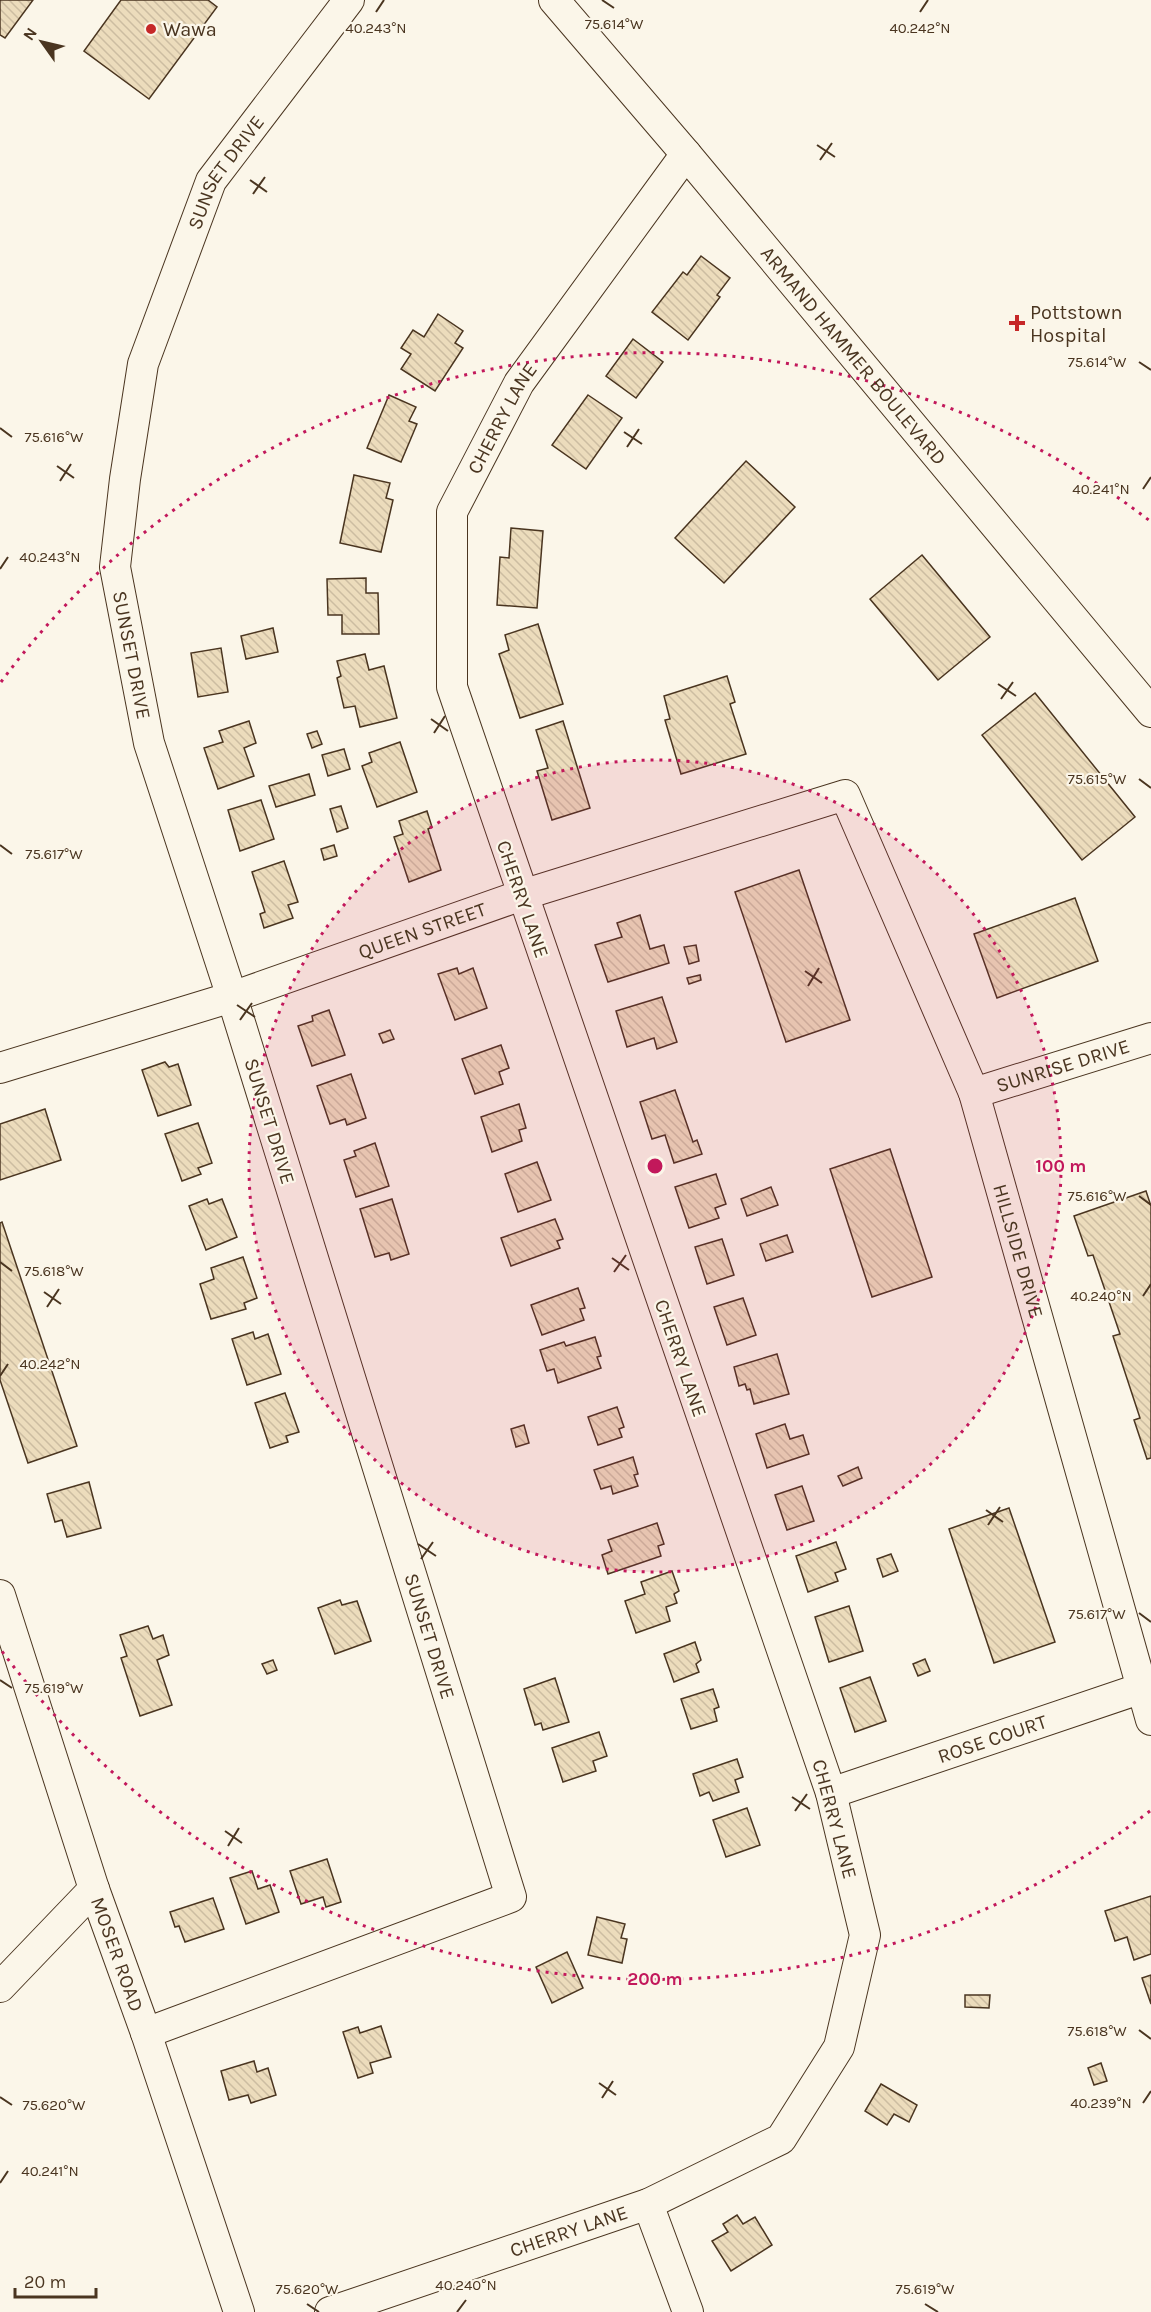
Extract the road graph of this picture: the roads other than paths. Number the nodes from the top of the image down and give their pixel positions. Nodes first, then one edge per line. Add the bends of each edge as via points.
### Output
1 (349, 0) edge
2 (554, 0) edge
3 (686, 154) junction
4 (1151, 712) edge
5 (845, 795) joint
6 (522, 895) junction
7 (232, 997) junction
8 (1151, 1038) edge
9 (0, 1068) edge
10 (974, 1093) junction
11 (0, 1595) edge
12 (1146, 1686) edge
13 (1151, 1720) edge
14 (831, 1793) junction
15 (94, 1889) junction
16 (0, 1987) edge
17 (146, 2033) junction
18 (648, 2204) junction
19 (239, 2312) edge
20 (330, 2312) edge
21 (688, 2312) edge

1 - 7 street, SUNSET DRIVE via 211,181 143,364 125,480 115,567 147,731
2 - 3 street, ARMAND HAMMER BOULEVARD
3 - 4 street, ARMAND HAMMER BOULEVARD
3 - 6 street, CHERRY LANE via 519,383 452,512 452,687
5 - 6 street, QUEEN STREET
5 - 10 street, HILLSIDE DRIVE
6 - 7 street, QUEEN STREET
6 - 14 street, CHERRY LANE
7 - 9 street, QUEEN STREET
7 - 17 street, SUNSET DRIVE via 511,1897
8 - 10 street, SUNRISE DRIVE
10 - 12 street, HILLSIDE DRIVE
11 - 15 street, MOSER ROAD
12 - 13 street, HILLSIDE DRIVE
12 - 14 street, ROSE COURT
14 - 18 street, CHERRY LANE via 865,1935 839,2047 781,2139
15 - 16 street
15 - 17 street, MOSER ROAD
17 - 19 street, MOSER ROAD
18 - 20 street, CHERRY LANE
18 - 21 street

